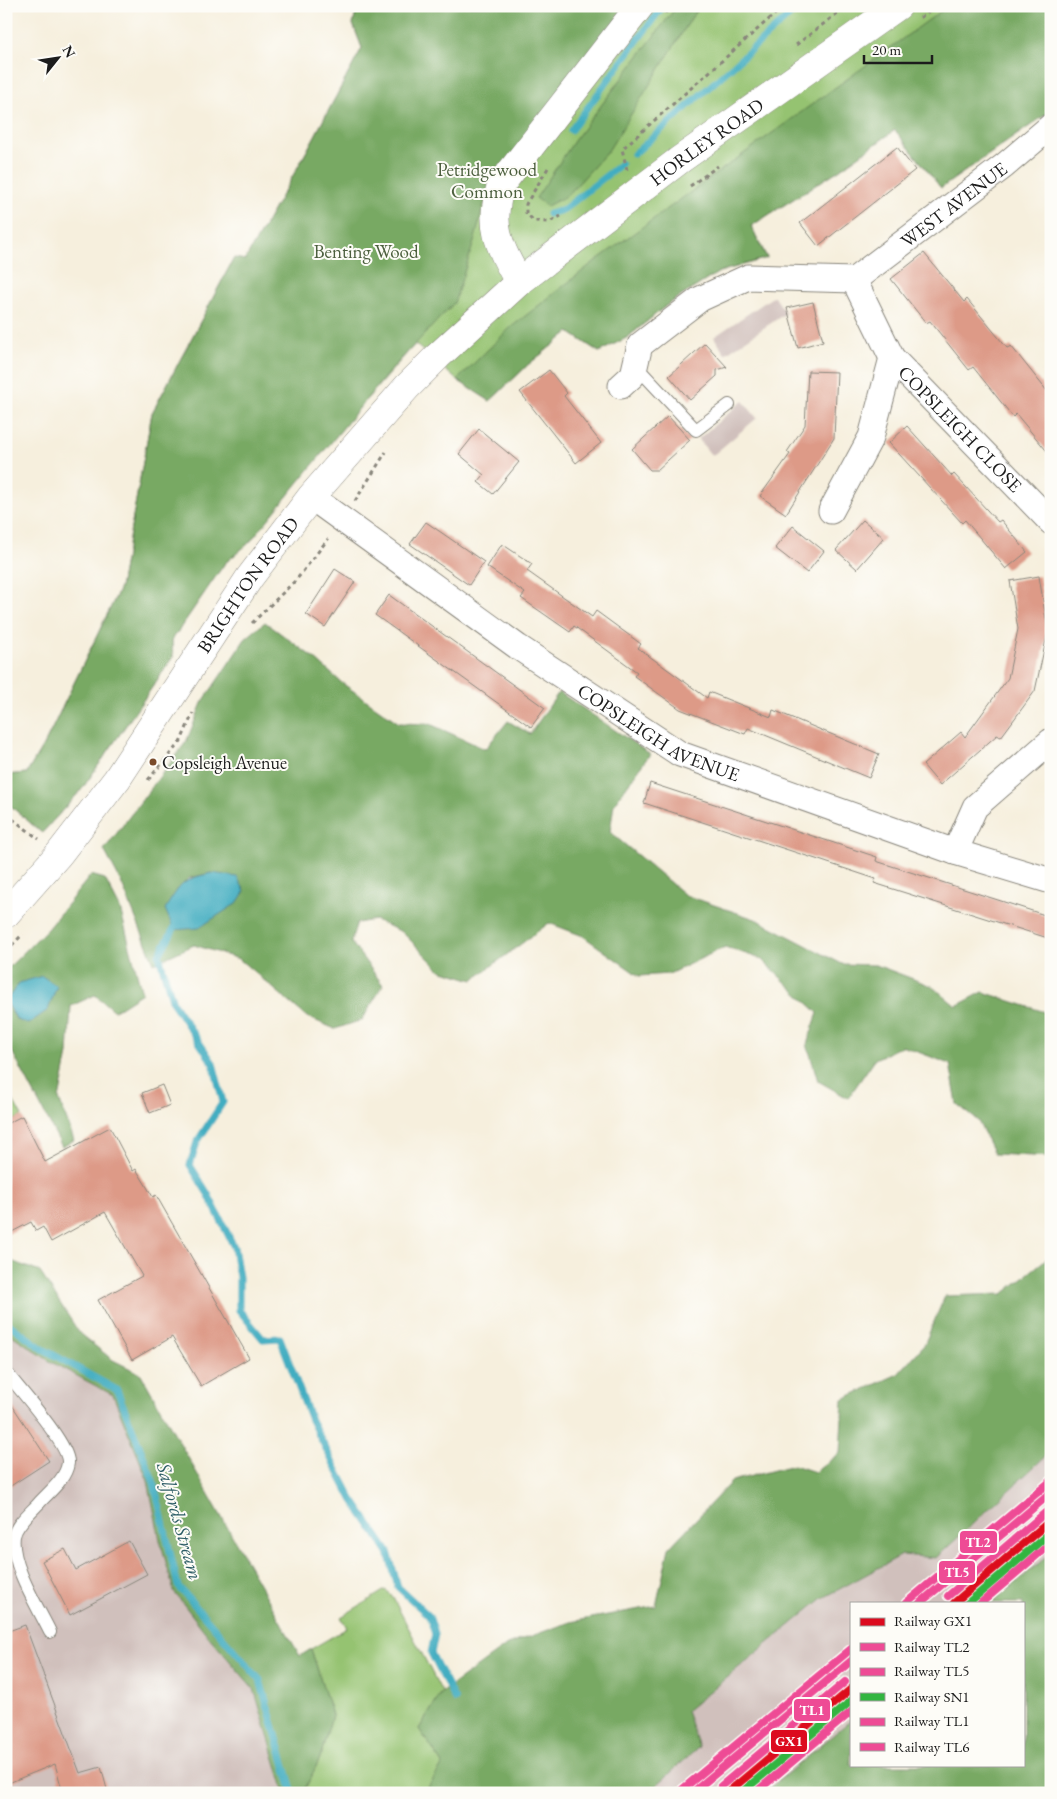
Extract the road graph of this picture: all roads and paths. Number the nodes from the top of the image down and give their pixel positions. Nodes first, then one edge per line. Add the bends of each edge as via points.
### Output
1 (670, 6) edge
2 (784, 6) edge
3 (936, 6) edge
4 (652, 11) edge
5 (906, 14) edge
6 (1051, 126) edge
7 (552, 161) dead end
8 (720, 165) dead end
9 (689, 187) dead end
10 (635, 194) junction
11 (566, 214) dead end
12 (854, 280) junction
13 (519, 282) junction
14 (892, 358) junction
15 (636, 365) junction
16 (621, 386) dead end
17 (729, 405) dead end
18 (391, 445) dead end
19 (311, 497) junction
20 (831, 511) dead end
21 (342, 520) junction
22 (1051, 522) edge
23 (248, 626) dead end
24 (195, 708) dead end
25 (1051, 741) edge
26 (147, 782) dead end
27 (6, 814) edge
28 (955, 852) junction
29 (59, 854) junction
30 (1051, 881) edge
31 (16, 923) edge
32 (6, 951) edge
33 (6, 1372) edge
34 (50, 1632) dead end

1 - 4 path
2 - 10 path via 622,149
3 - 5 path
4 - 13 main road via 502,184 495,203 495,223 502,251
5 - 10 main road, HORLEY ROAD
6 - 12 street, WEST AVENUE via 1004,166
7 - 11 path via 526,204 526,213 534,221 549,222
8 - 9 path
10 - 13 main road, HORLEY ROAD
12 - 14 street, COPSLEIGH CLOSE
12 - 15 street via 748,277 700,299 640,345
13 - 19 main road, BRIGHTON ROAD via 407,387
14 - 20 street, COPSLEIGH CLOSE via 871,437
14 - 22 street, COPSLEIGH CLOSE
15 - 16 street via 633,375
15 - 17 lane via 696,430
18 - 21 path
19 - 21 street, COPSLEIGH AVENUE
19 - 29 main road, BRIGHTON ROAD via 250,577 116,779
21 - 23 path via 298,579
21 - 28 street, COPSLEIGH AVENUE via 518,647 680,754
24 - 26 path via 181,741
25 - 28 street via 975,807
27 - 29 path
28 - 30 street, COPSLEIGH AVENUE
29 - 31 main road, BRIGHTON ROAD
31 - 32 path
33 - 34 lane via 57,1437 68,1463 62,1478 14,1534 14,1550 21,1572

